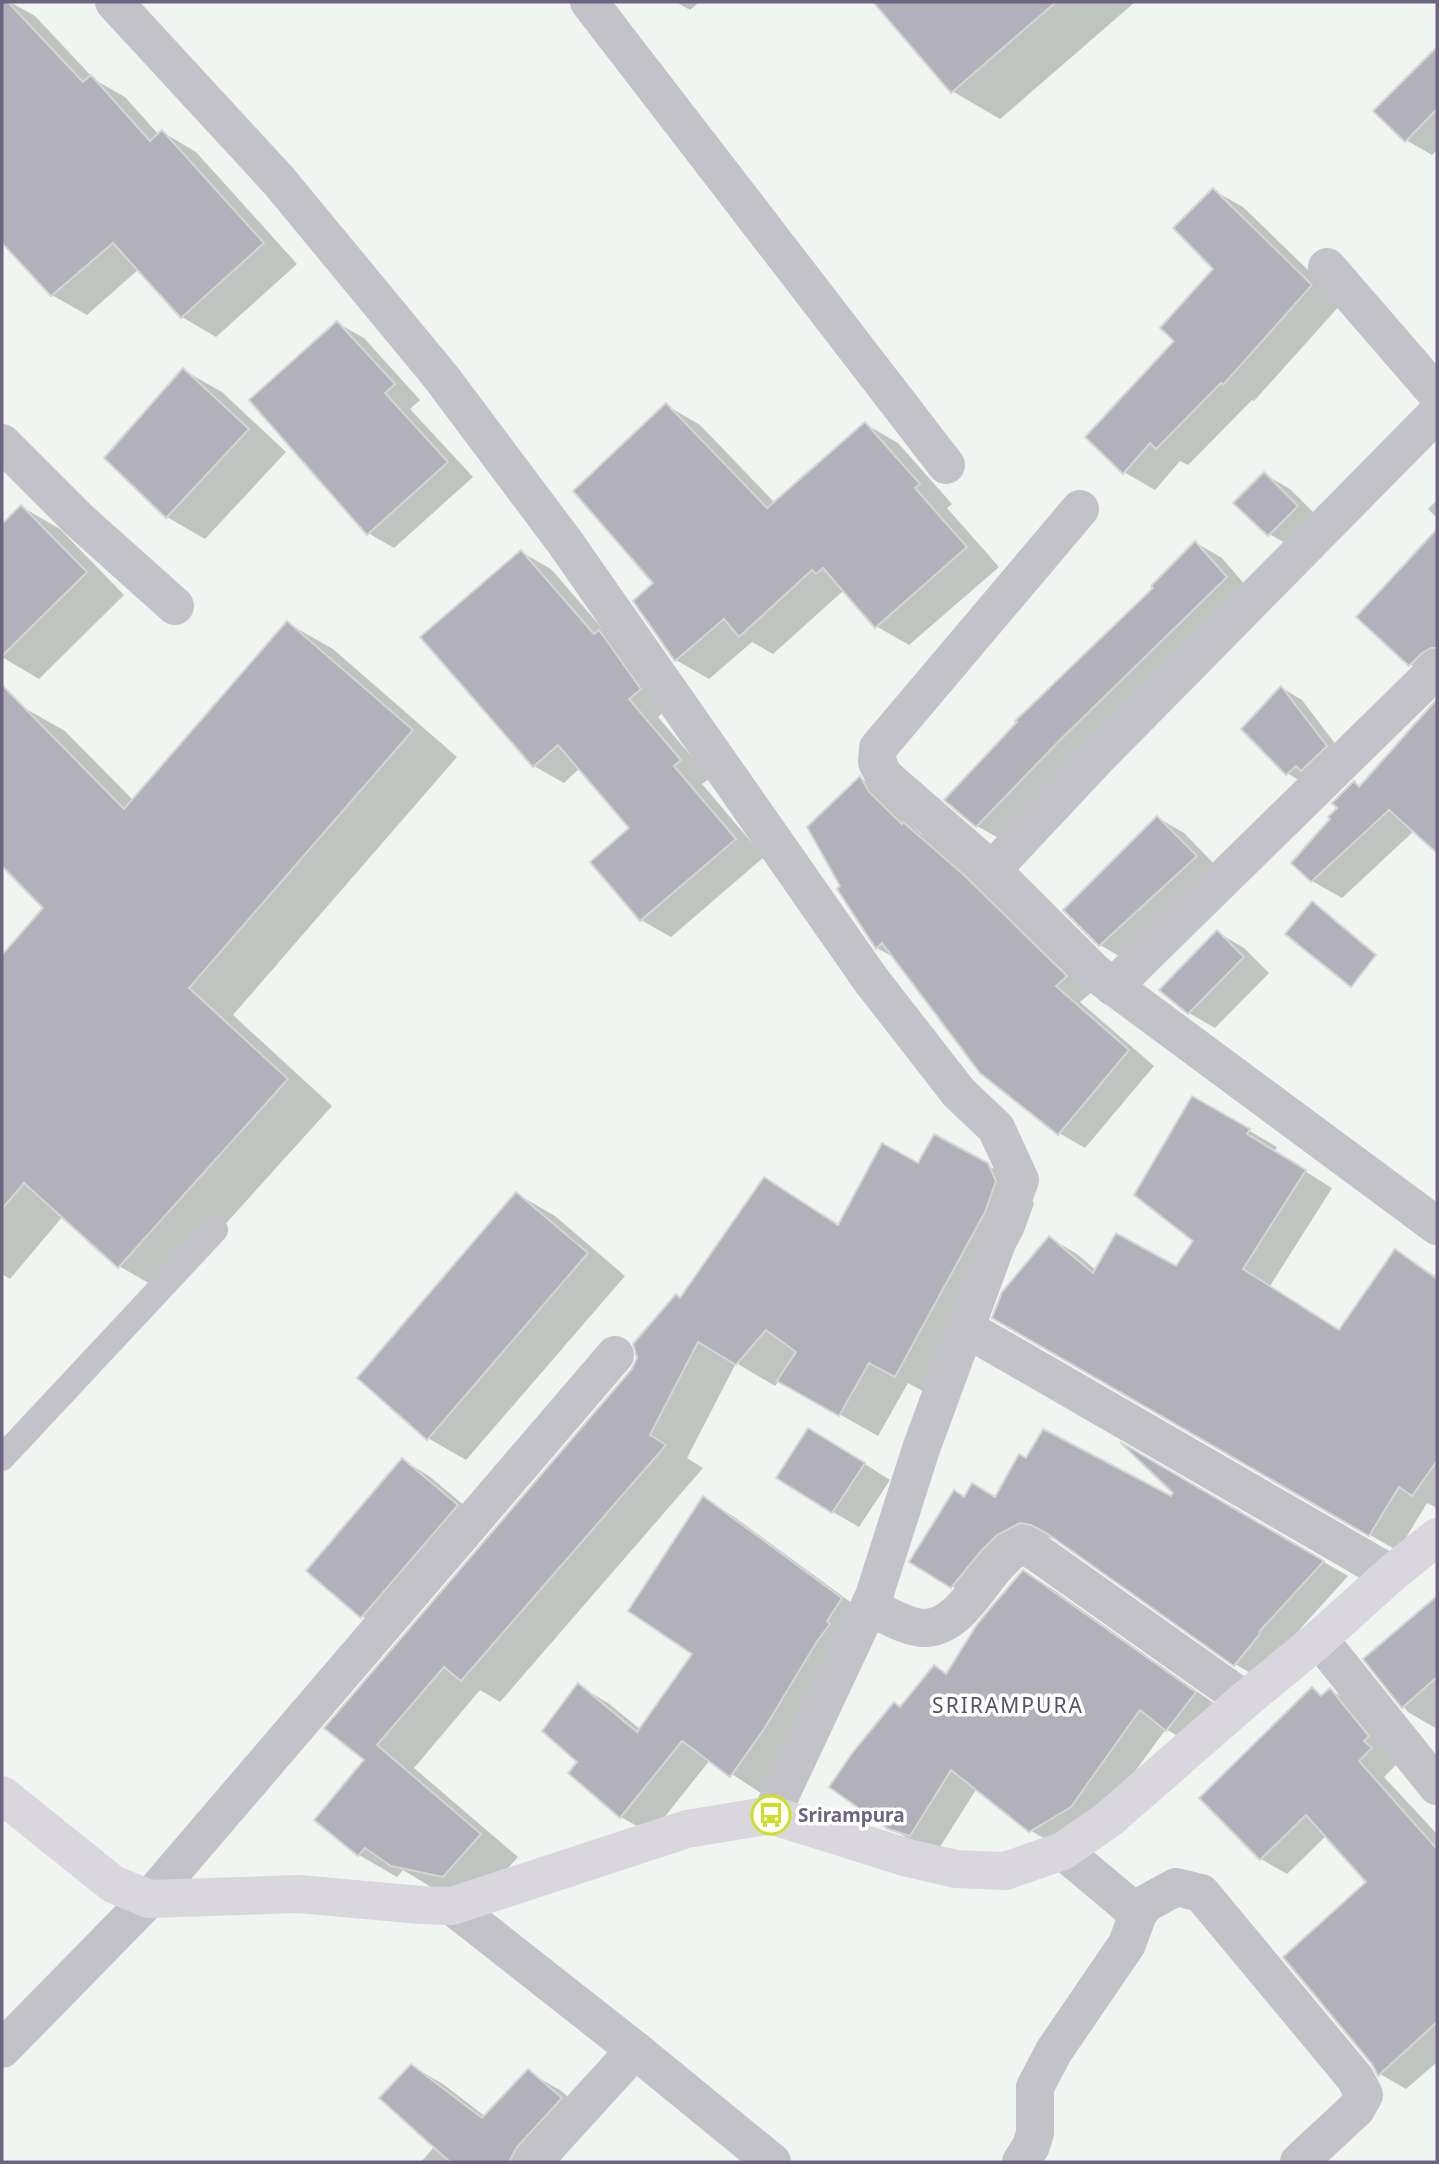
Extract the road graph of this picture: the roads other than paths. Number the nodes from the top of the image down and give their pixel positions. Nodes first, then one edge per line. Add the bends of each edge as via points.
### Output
1 (114, 2) edge
2 (589, 2) edge
3 (1327, 267) dead end
4 (1437, 394) edge
5 (1437, 413) edge
6 (2, 443) edge
7 (946, 465) dead end
8 (1080, 509) dead end
9 (175, 606) dead end
10 (1437, 669) edge
11 (992, 870) junction
12 (1113, 987) junction
13 (1437, 1226) edge
14 (215, 1230) dead end
15 (967, 1329) junction
16 (615, 1355) dead end
17 (2, 1458) edge
18 (1437, 1537) edge
19 (1391, 1574) junction
20 (869, 1607) junction
21 (1319, 1640) junction
22 (1245, 1700) junction
23 (1437, 1786) edge
24 (2, 1795) edge
25 (771, 1815) junction
26 (1063, 1851) junction
27 (149, 1899) junction
28 (452, 1906) junction
29 (1138, 1914) junction
30 (2, 2049) edge
31 (635, 2050) junction
32 (761, 2159) edge
33 (533, 2162) edge
34 (1021, 2162) edge
35 (1299, 2162) edge

1 - 15 street via 279,181 441,377 564,541 871,980 959,1093 996,1128 1020,1180
2 - 7 street
3 - 4 street
5 - 11 street
6 - 9 street
8 - 11 street via 878,748 877,762 884,776
10 - 12 street
11 - 12 street
12 - 13 street
14 - 17 lane
15 - 19 street
15 - 20 street
16 - 27 street
18 - 19 street
19 - 21 street
20 - 22 street via 925,1628 944,1623 964,1607 1008,1551 1021,1545
20 - 25 street
21 - 22 street
21 - 23 street
22 - 26 street via 1109,1819
24 - 27 street via 113,1884
25 - 26 street via 956,1869 1005,1871
25 - 28 street via 687,1829
26 - 29 street
27 - 28 street via 299,1895
27 - 30 street
28 - 31 street
29 - 34 street via 1127,1944 1035,2087 1035,2133
29 - 35 street via 1145,1904 1176,1887 1201,1894 1355,2078 1364,2095 1356,2109
31 - 32 street
31 - 33 street

